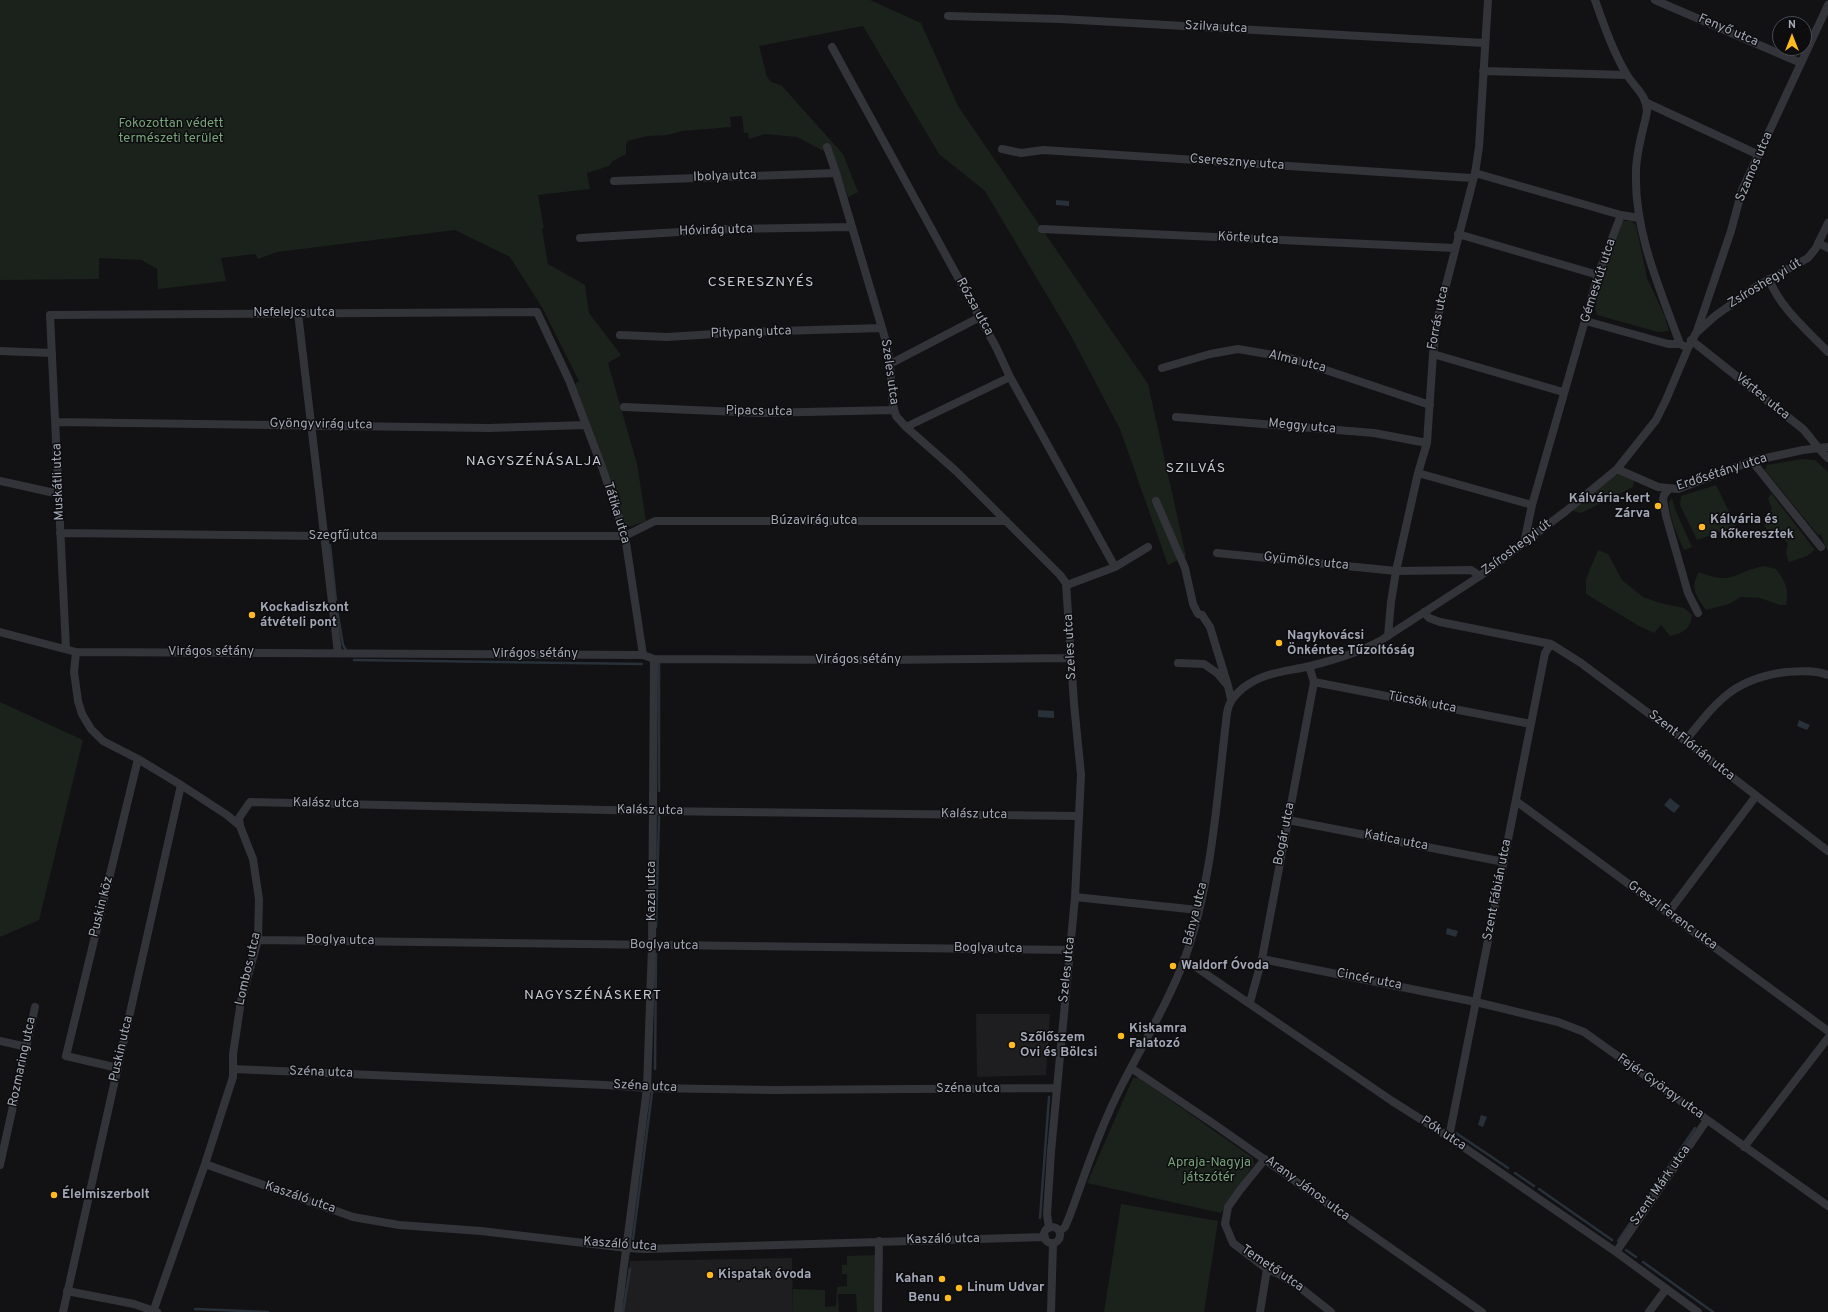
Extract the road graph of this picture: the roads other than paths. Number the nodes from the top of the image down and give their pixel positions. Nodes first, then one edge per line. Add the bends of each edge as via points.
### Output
1 (1488, 0) edge
2 (1595, 0) edge
3 (1655, 0) edge
4 (1828, 6) edge
5 (948, 16) dead end
6 (1484, 43) junction
7 (832, 47) dead end
8 (1801, 63) junction
9 (1483, 71) junction
10 (1627, 75) junction
11 (1647, 103) junction
12 (827, 147) dead end
13 (1002, 149) dead end
14 (1759, 155) junction
15 (836, 173) junction
16 (1473, 175) junction
17 (614, 180) dead end
18 (1621, 215) junction
19 (1639, 218) junction
20 (1828, 223) edge
21 (852, 227) junction
22 (1042, 229) dead end
23 (1458, 234) junction
24 (580, 238) dead end
25 (1818, 243) junction
26 (1454, 248) junction
27 (1828, 248) edge
28 (1598, 275) junction
29 (1769, 279) junction
30 (538, 312) joint
31 (298, 313) junction
32 (50, 315) joint
33 (980, 317) junction
34 (1586, 321) junction
35 (882, 328) junction
36 (620, 335) dead end
37 (1694, 337) junction
38 (1684, 346) junction
39 (0, 351) edge
40 (1828, 352) edge
41 (52, 353) junction
42 (1432, 354) junction
43 (890, 364) junction
44 (1162, 368) dead end
45 (1010, 377) junction
46 (1563, 392) junction
47 (1430, 405) junction
48 (624, 407) dead end
49 (894, 410) junction
50 (1176, 417) dead end
51 (56, 422) junction
52 (312, 425) junction
53 (586, 425) junction
54 (906, 427) junction
55 (1427, 443) junction
56 (1828, 447) edge
57 (1817, 448) junction
58 (1828, 458) edge
59 (1752, 461) junction
60 (1617, 469) junction
61 (1418, 473) junction
62 (0, 480) edge
63 (1666, 489) junction
64 (59, 494) junction
65 (1156, 500) dead end
66 (1532, 505) junction
67 (1006, 521) junction
68 (60, 533) junction
69 (323, 536) junction
70 (625, 536) junction
71 (1524, 543) junction
72 (1148, 547) dead end
73 (1821, 547) dead end
74 (1217, 552) dead end
75 (1116, 567) junction
76 (1396, 571) junction
77 (1480, 576) junction
78 (1067, 585) junction
79 (1424, 612) junction
80 (1698, 614) dead end
81 (0, 632) edge
82 (1388, 636) junction
83 (1551, 644) junction
84 (66, 649) junction
85 (76, 652) junction
86 (338, 653) junction
87 (643, 655) junction
88 (1071, 658) junction
89 (654, 659) junction
90 (1178, 663) dead end
91 (1309, 666) junction
92 (1828, 675) edge
93 (1314, 682) junction
94 (1228, 686) junction
95 (1231, 699) junction
96 (1531, 724) junction
97 (1685, 741) junction
98 (138, 759) junction
99 (181, 785) junction
100 (1756, 796) junction
101 (1516, 801) junction
102 (652, 811) junction
103 (1078, 816) junction
104 (1288, 820) junction
105 (240, 826) junction
106 (1828, 851) edge
107 (1504, 862) junction
108 (1075, 897) junction
109 (1198, 910) junction
110 (1668, 913) junction
111 (258, 940) junction
112 (652, 946) junction
113 (1070, 950) junction
114 (1184, 959) junction
115 (1262, 959) junction
116 (1250, 1002) junction
117 (1476, 1002) junction
118 (35, 1007) dead end
119 (1828, 1031) edge
120 (1828, 1038) edge
121 (0, 1041) edge
122 (27, 1047) junction
123 (118, 1068) junction
124 (1131, 1068) junction
125 (233, 1070) junction
126 (647, 1088) junction
127 (1056, 1088) junction
128 (1707, 1120) junction
129 (1449, 1137) junction
130 (1744, 1147) junction
131 (1265, 1159) junction
132 (205, 1164) junction
133 (0, 1165) edge
134 (1828, 1206) edge
135 (1049, 1228) junction
136 (1060, 1232) junction
137 (1044, 1237) junction
138 (879, 1241) junction
139 (1053, 1243) junction
140 (627, 1248) junction
141 (1616, 1252) junction
142 (1267, 1270) junction
143 (1666, 1289) junction
144 (67, 1291) junction
145 (63, 1312) edge
146 (155, 1312) edge
147 (618, 1312) edge
148 (878, 1312) edge
149 (1051, 1312) edge
150 (1260, 1312) edge
151 (1331, 1312) edge
152 (1482, 1312) edge
153 (1649, 1312) edge
154 (1698, 1312) edge

1 - 6 street, Forrás utca
2 - 10 street
3 - 8 street, Fenyő utca
4 - 8 street, Szamos utca
5 - 6 street, Szilva utca via 1061,19
6 - 9 street, Forrás utca
7 - 33 street, Rózsa utca
8 - 14 street, Szamos utca
9 - 10 street
9 - 16 street, Forrás utca via 1479,147
10 - 11 street
11 - 14 street
11 - 19 street via 1648,112 1636,171
12 - 15 street, Szeles utca
13 - 16 street, Cseresznye utca via 1021,153 1043,150
14 - 37 street, Szamos utca via 1742,190 1731,231
15 - 17 street, Ibolya utca
15 - 21 street, Szeles utca
16 - 18 street, Cseresznye utca
16 - 23 street, Forrás utca
18 - 19 street
18 - 28 street, Gémeskút utca
19 - 38 street via 1650,262
20 - 25 street, Zsíroshegyi út
21 - 24 street, Hóvirág utca via 728,229
21 - 35 street, Szeles utca
22 - 26 street, Körte utca
23 - 26 street, Forrás utca
23 - 28 street
25 - 27 street
25 - 29 street, Zsíroshegyi út via 1806,259
26 - 42 street, Forrás utca via 1437,320
28 - 34 street, Gémeskút utca
29 - 37 street, Zsíroshegyi út via 1728,306
29 - 40 street via 1775,294
30 - 31 street, Nefelejcs utca
30 - 53 street, Tátika utca
31 - 32 street, Nefelejcs utca
31 - 52 street
32 - 41 street, Muskátli utca
33 - 43 street
33 - 45 street, Rózsa utca
34 - 38 street via 1668,344
34 - 46 street, Gémeskút utca
35 - 36 street, Pitypang utca via 667,337
35 - 43 street, Szeles utca
37 - 38 street, Zsíroshegyi út
37 - 57 street, Vértes utca via 1803,429
38 - 60 street, Zsíroshegyi út via 1666,400 1656,420
39 - 41 street
41 - 51 street, Muskátli utca
42 - 46 street
42 - 47 street, Forrás utca
43 - 49 street, Szeles utca
44 - 47 street, Alma utca via 1238,349 1290,358
45 - 54 street
45 - 75 street, Rózsa utca
46 - 66 street, Gémeskút utca
47 - 55 street, Forrás utca
48 - 49 street, Pipacs utca via 762,413
49 - 54 street, Szeles utca
50 - 55 street, Meggy utca via 1374,433
51 - 52 street, Gyöngyvirág utca
51 - 64 street, Muskátli utca
52 - 53 street, Gyöngyvirág utca via 489,428
52 - 69 street
53 - 70 street, Tátika utca
54 - 67 street, Szeles utca via 956,471
55 - 61 street, Forrás utca
56 - 57 street, Erdősétány utca
57 - 58 street, Vértes utca
57 - 59 street, Erdősétány utca
59 - 63 street, Erdősétány utca via 1683,488
59 - 73 street
60 - 63 street via 1635,479
60 - 71 street, Zsíroshegyi út
61 - 66 street
61 - 76 street, Forrás utca
62 - 64 street
63 - 80 street via 1663,500 1666,516 1688,593
64 - 68 street, Muskátli utca
65 - 94 street via 1185,568 1193,604 1210,627
66 - 71 street, Gémeskút utca
67 - 70 street, Búzavirág utca via 655,521
67 - 78 street, Szeles utca
68 - 69 street, Szegfű utca
68 - 84 street, Muskátli utca
69 - 70 street, Szegfű utca
69 - 86 street
70 - 87 street, Tátika utca
71 - 77 street, Zsíroshegyi út
72 - 75 street
74 - 76 street, Gyümölcs utca
75 - 78 street
76 - 77 street, Gyümölcs utca via 1465,570
76 - 82 street, Forrás utca
77 - 79 street, Zsíroshegyi út
78 - 88 street, Szeles utca
79 - 82 street, Zsíroshegyi út
79 - 83 street via 1429,618 1440,622
81 - 84 street, Virágos sétány
82 - 91 street, Zsíroshegyi út via 1365,649
83 - 96 street, Szent Fábián utca via 1545,653
83 - 97 street, Szent Flórián utca via 1581,663
84 - 85 street, Virágos sétány
85 - 86 street, Virágos sétány
85 - 98 street, Lombos utca via 75,687 82,714 103,741
86 - 87 street, Virágos sétány
87 - 89 street, Virágos sétány
88 - 89 street, Virágos sétány
88 - 103 street, Szeles utca via 1081,769
89 - 102 street, Kazal utca
90 - 94 street via 1204,664 1217,673
91 - 93 street, Bogár utca
91 - 95 street, Zsíroshegyi út via 1277,672 1254,680
92 - 97 street via 1796,671 1767,675 1744,683 1715,704
93 - 96 street, Tücsök utca
93 - 104 street, Bogár utca
94 - 95 street
95 - 109 street, Bánya utca via 1227,713 1211,847
96 - 101 street, Szent Fábián utca
97 - 100 street, Szent Flórián utca
98 - 99 street, Lombos utca
98 - 123 street, Puskin köz via 66,1056
99 - 105 street, Lombos utca
99 - 123 street, Puskin utca
100 - 106 street, Szent Flórián utca
100 - 110 street
101 - 107 street, Szent Fábián utca
101 - 110 street, Greszl Ferenc utca
102 - 103 street, Kalász utca
102 - 105 street, Kalász utca via 250,802 239,818
102 - 112 street, Kazal utca
103 - 108 street, Szeles utca
104 - 107 street, Katica utca
104 - 115 street, Bogár utca
105 - 111 street, Lombos utca via 253,859 259,899
107 - 117 street, Szent Fábián utca
108 - 109 street
108 - 113 street, Szeles utca
109 - 114 street, Bánya utca
110 - 119 street, Greszl Ferenc utca
111 - 112 street, Boglya utca
111 - 125 street, Lombos utca via 241,1001
112 - 113 street, Boglya utca
112 - 126 street, Kazal utca
113 - 127 street, Szeles utca
114 - 116 street, Pók utca
114 - 124 street, Bánya utca
115 - 116 street, Bogár utca
115 - 117 street, Cincér utca
116 - 129 street, Pók utca via 1392,1101
117 - 128 street, Fejér György utca via 1558,1022 1584,1032
117 - 129 street, Szent Fábián utca
118 - 122 street, Rozmaring utca
120 - 130 street
121 - 122 street
122 - 133 street, Rozmaring utca
123 - 144 street, Puskin utca
124 - 131 street, Arany János utca
124 - 136 street, Bánya utca via 1106,1121 1070,1215
125 - 126 street, Széna utca
125 - 132 street, Lombos utca via 229,1091
126 - 127 street, Széna utca
126 - 140 street, Kazal utca
127 - 135 street, Szeles utca via 1047,1211
128 - 130 street, Fejér György utca
128 - 141 street, Szent Márk utca
129 - 141 street, Pók utca
130 - 134 street, Fejér György utca
131 - 142 street, Temető utca via 1228,1207 1225,1224 1233,1243
131 - 152 street, Arany János utca
132 - 140 street, Kaszáló utca via 353,1216 399,1225
132 - 146 street, Lombos utca
135 - 136 street via 1054,1227
135 - 137 street
136 - 139 street via 1059,1239
137 - 138 street, Kaszáló utca
137 - 139 street
138 - 140 street, Kaszáló utca
138 - 148 street
139 - 149 street
140 - 147 street, Kazal utca
141 - 143 street, Pók utca
142 - 150 street
142 - 151 street, Temető utca via 1298,1286
143 - 153 street
143 - 154 street, Pók utca
144 - 145 street, Puskin utca
144 - 146 street via 134,1304

